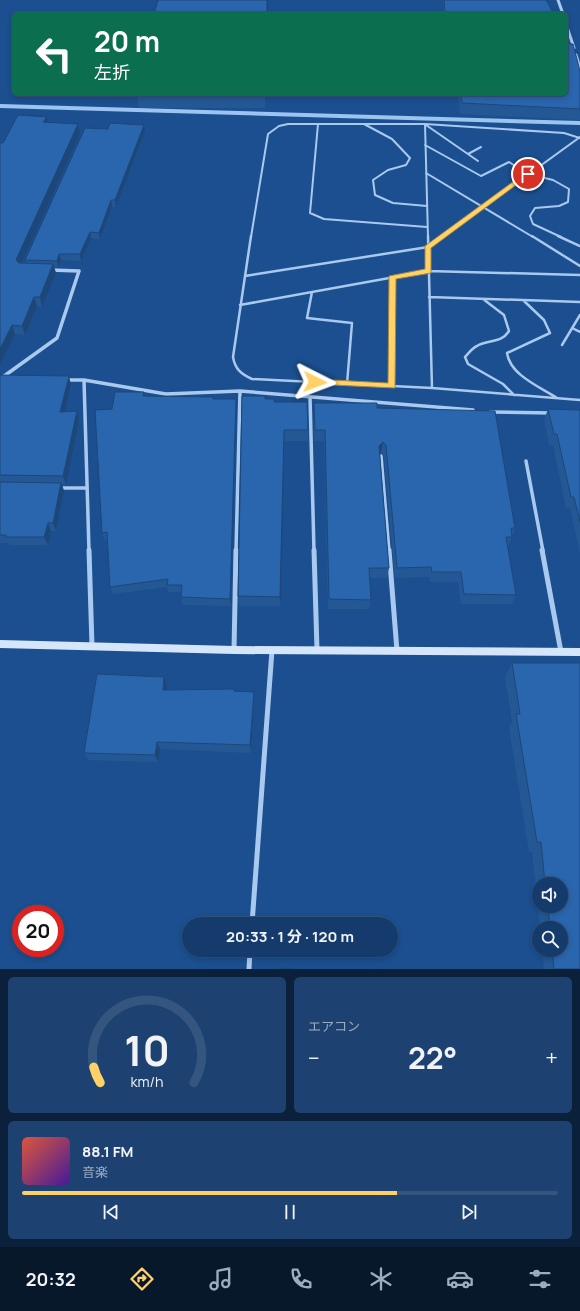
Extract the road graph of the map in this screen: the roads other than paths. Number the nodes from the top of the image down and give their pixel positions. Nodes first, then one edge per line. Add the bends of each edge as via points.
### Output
1 (558, 0) edge
2 (562, 12) edge
3 (568, 30) edge
4 (580, 68) edge
5 (318, 124) junction
6 (363, 124) junction
7 (424, 124) junction
8 (580, 137) edge
9 (425, 144) junction
10 (481, 147) dead end
11 (468, 154) junction
12 (478, 161) dead end
13 (426, 173) junction
14 (528, 174) junction
15 (427, 206) junction
16 (484, 206) junction
17 (427, 227) junction
18 (580, 246) edge
19 (428, 248) junction
20 (580, 266) edge
21 (44, 270) edge
22 (428, 271) junction
23 (580, 275) edge
24 (245, 276) junction
25 (392, 278) junction
26 (312, 292) junction
27 (429, 298) junction
28 (483, 299) junction
29 (524, 300) junction
30 (580, 302) edge
31 (240, 305) junction
32 (580, 315) edge
33 (572, 328) junction
34 (580, 332) edge
35 (562, 345) dead end
36 (0, 380) edge
37 (61, 380) edge
38 (84, 380) junction
39 (8, 381) edge
40 (347, 384) junction
41 (392, 386) junction
42 (432, 388) junction
43 (240, 391) junction
44 (514, 395) junction
45 (310, 397) junction
46 (557, 398) junction
47 (580, 400) edge
48 (475, 411) edge
49 (483, 411) edge
50 (558, 413) edge
51 (381, 456) edge
52 (526, 461) dead end
53 (56, 488) edge
54 (87, 488) junction
55 (0, 644) edge
56 (92, 646) junction
57 (234, 650) junction
58 (272, 650) junction
59 (317, 650) junction
60 (397, 651) junction
61 (561, 652) junction
62 (580, 652) edge
63 (253, 917) edge
64 (250, 957) edge
65 (249, 969) edge

1 - 2 street
3 - 4 street
5 - 6 lane
5 - 17 lane via 310,214 324,219
5 - 24 lane via 288,124 279,126 268,134
6 - 7 lane
6 - 15 lane via 392,139 410,158 406,165 393,168 373,180 375,195 393,203
7 - 8 lane via 564,133
7 - 9 lane
7 - 11 lane
8 - 14 lane
9 - 13 lane
9 - 14 lane via 481,176 509,162
10 - 11 lane
11 - 12 lane
13 - 15 lane
13 - 16 lane
14 - 16 lane
14 - 18 lane via 552,180 570,189 568,202 559,206 535,208 530,216 533,224
15 - 17 lane
16 - 19 lane
16 - 20 lane
17 - 19 lane
19 - 22 lane
19 - 24 lane
21 - 36 street via 79,272 57,338
22 - 23 lane
22 - 25 lane
22 - 27 lane
24 - 31 lane
25 - 26 lane
25 - 41 lane
26 - 31 lane
26 - 40 lane via 307,318 352,323
27 - 28 lane
27 - 42 lane
28 - 29 lane
28 - 44 lane via 504,315 510,331 498,342 477,345 465,357 468,364 503,384
29 - 30 lane
29 - 46 lane via 547,322 551,328 550,333 507,353 508,361 514,370
31 - 40 lane via 233,357 235,366 242,374 252,378
32 - 33 lane
33 - 34 lane
33 - 35 lane
36 - 39 street
37 - 38 street
38 - 43 street via 166,394
38 - 54 street
40 - 41 lane
41 - 42 lane
42 - 44 lane
43 - 45 street
43 - 57 street
44 - 46 lane
45 - 48 street
45 - 59 street
46 - 47 lane
49 - 50 street
51 - 60 street
52 - 61 street
53 - 54 street
54 - 56 street
55 - 56 street
56 - 57 street
57 - 58 street
58 - 59 street
58 - 63 street
59 - 60 street
60 - 61 street
61 - 62 street
64 - 65 street

